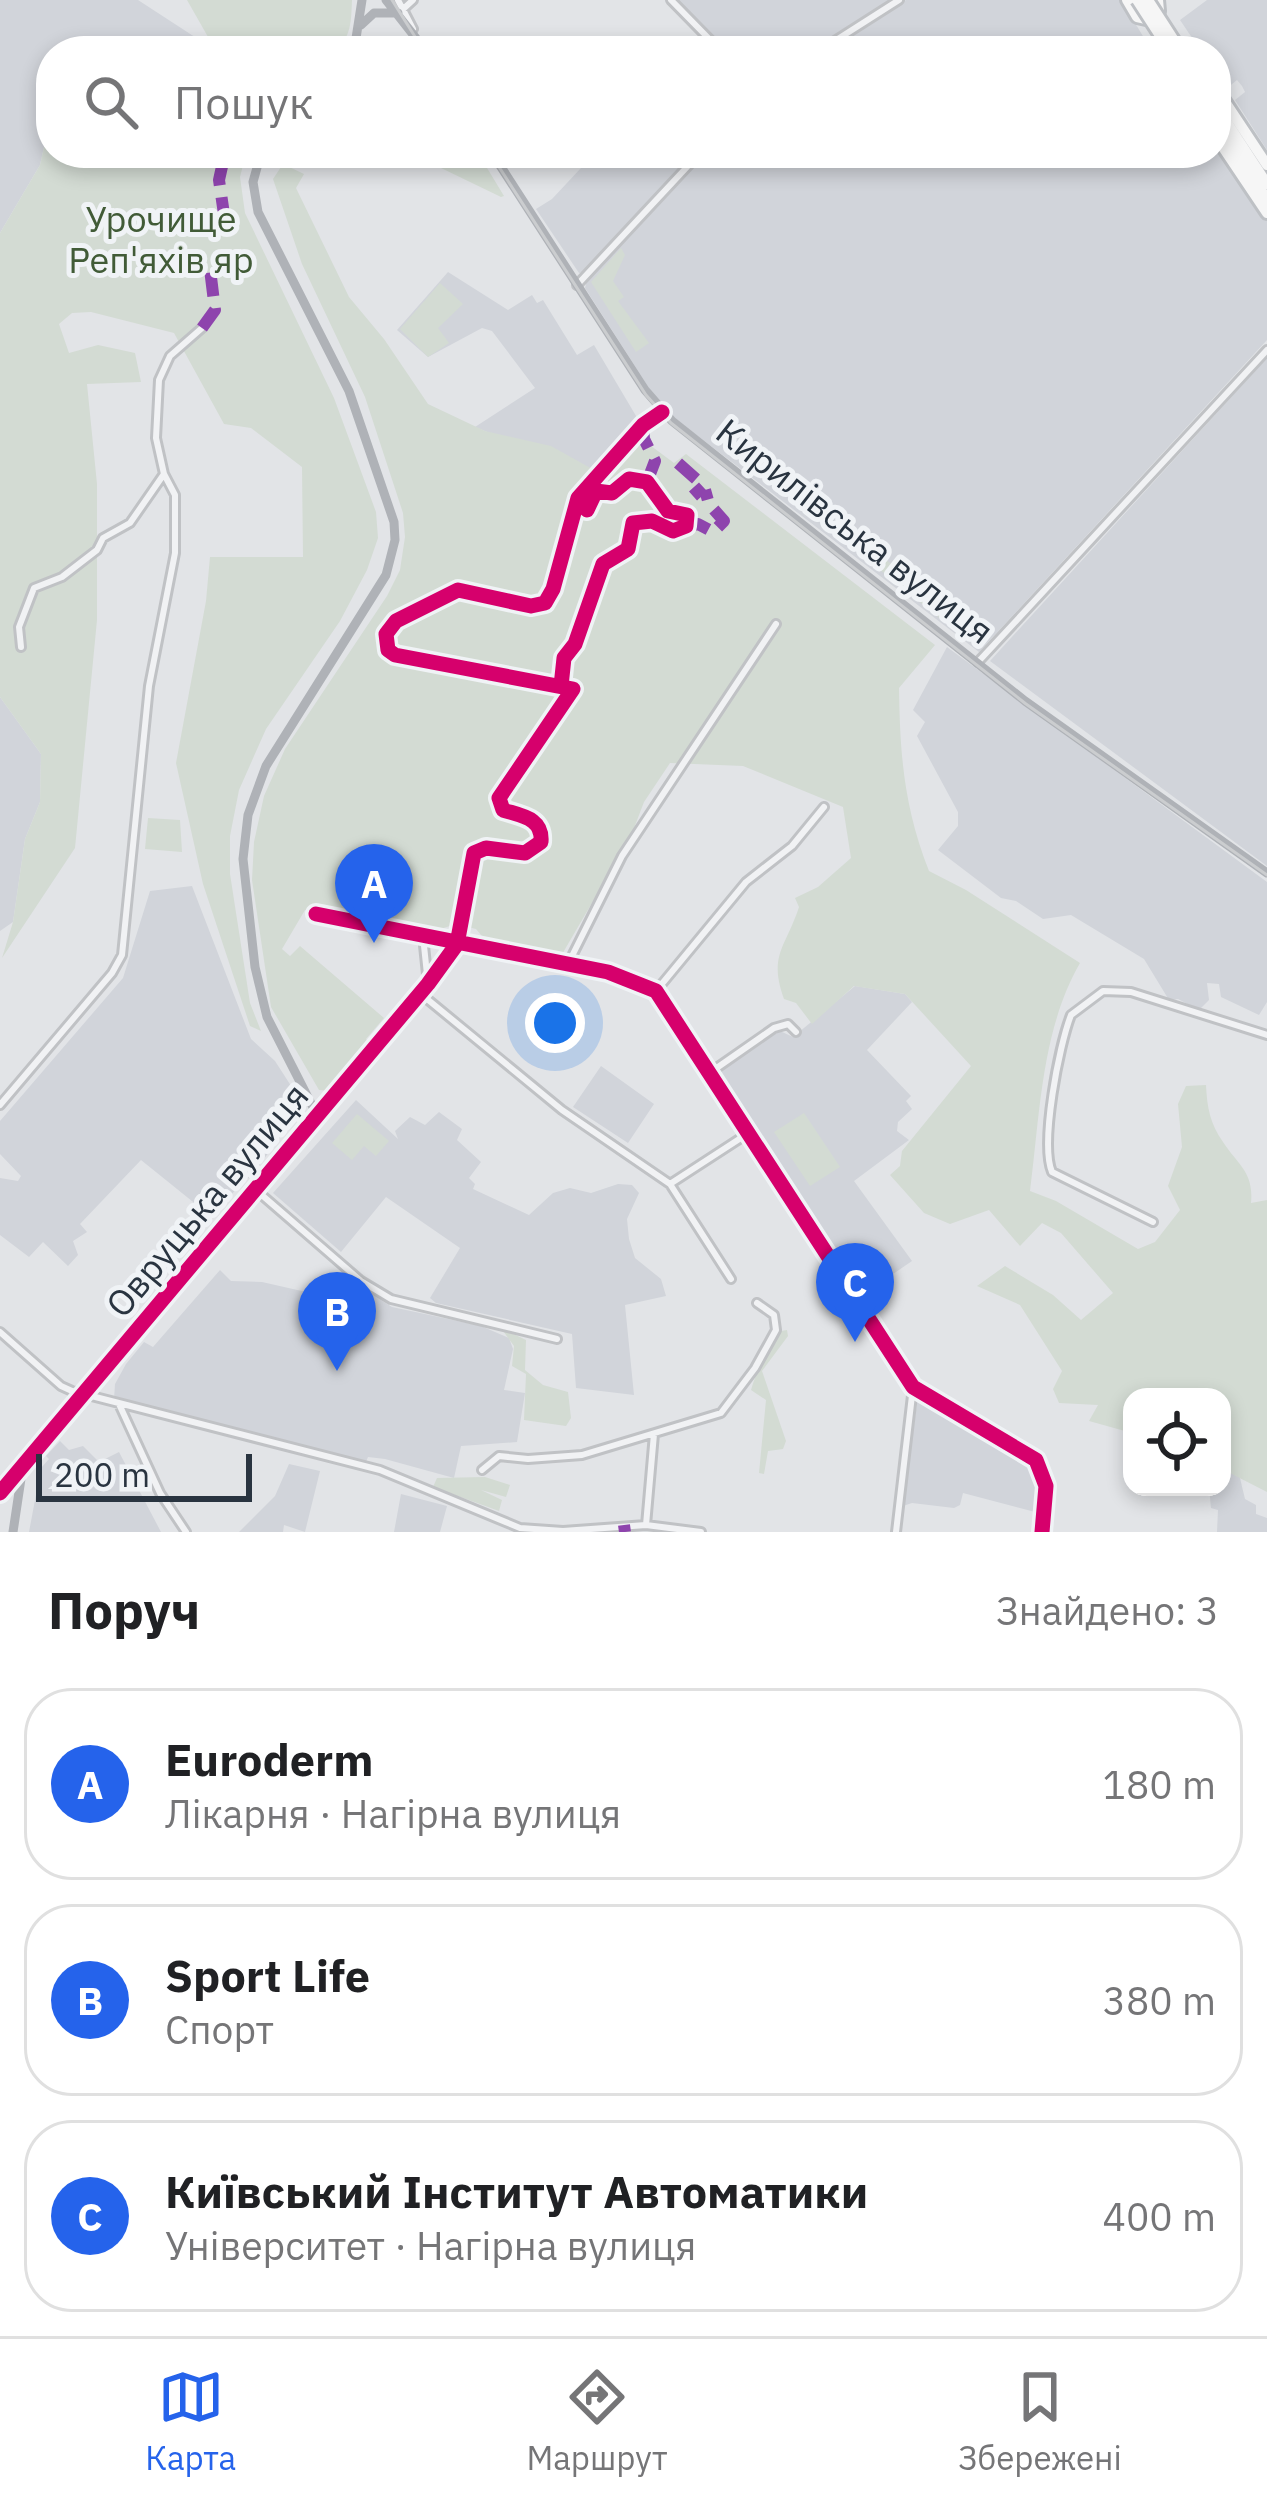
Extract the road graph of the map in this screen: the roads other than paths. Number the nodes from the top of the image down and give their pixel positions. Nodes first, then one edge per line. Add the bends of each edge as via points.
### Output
1 (362, 0) edge
2 (383, 0) edge
3 (398, 0) edge
4 (413, 0) edge
5 (671, 0) edge
6 (898, 0) edge
7 (1127, 0) edge
8 (1137, 0) edge
9 (1148, 0) edge
10 (1158, 0) edge
11 (401, 11) junction
12 (361, 25) junction
13 (358, 36) edge
14 (416, 36) edge
15 (706, 36) edge
16 (842, 36) edge
17 (1164, 36) edge
18 (1167, 36) edge
19 (1231, 111) edge
20 (1231, 144) edge
21 (1231, 145) edge
22 (1231, 147) edge
23 (1267, 165) edge
24 (257, 168) edge
25 (502, 168) edge
26 (686, 168) edge
27 (1267, 184) edge
28 (1267, 199) edge
29 (1267, 214) edge
30 (577, 285) junction
31 (202, 328) dead end
32 (1267, 350) edge
33 (662, 412) junction
34 (164, 474) junction
35 (776, 624) dead end
36 (20, 647) dead end
37 (978, 662) junction
38 (824, 807) dead end
39 (1267, 873) edge
40 (316, 914) dead end
41 (423, 936) junction
42 (457, 944) junction
43 (568, 964) junction
44 (428, 984) junction
45 (656, 991) junction
46 (421, 994) junction
47 (796, 1032) dead end
48 (1267, 1035) edge
49 (708, 1074) junction
50 (0, 1105) edge
51 (318, 1117) junction
52 (747, 1134) junction
53 (670, 1184) junction
54 (256, 1190) junction
55 (1153, 1222) dead end
56 (730, 1279) dead end
57 (757, 1303) dead end
58 (0, 1332) edge
59 (557, 1339) dead end
60 (913, 1388) junction
61 (82, 1394) junction
62 (119, 1404) junction
63 (654, 1434) junction
64 (27, 1460) junction
65 (482, 1469) dead end
66 (0, 1493) edge
67 (646, 1525) junction
68 (625, 1529) edge
69 (684, 1531) edge
70 (13, 1532) edge
71 (186, 1532) edge
72 (701, 1532) edge
73 (896, 1532) edge
74 (1042, 1532) edge

1 - 12 street
2 - 11 street
3 - 11 street
4 - 11 street
5 - 15 street
6 - 16 street
7 - 10 main road via 1146,19 1159,11
8 - 17 main road, bridge
9 - 18 main road, bridge
11 - 12 street via 374,13
11 - 14 street
12 - 13 street
19 - 23 main road
20 - 27 main road
21 - 28 main road
22 - 29 main road
24 - 51 street via 258,212 349,391 394,522 386,575 266,766 244,838 261,1001
25 - 30 street, Кирилівська вулиця
26 - 30 street
30 - 33 street, Кирилівська вулиця
31 - 34 street via 170,356 159,380 156,438
32 - 37 street
33 - 37 street, Кирилівська вулиця
33 - 42 street via 578,498 545,603 458,590 386,634 395,655 573,689 500,798 503,810 535,821 541,842 525,854 474,853
34 - 36 street via 130,523 62,577 34,588
34 - 50 street via 175,495 176,553 147,708 122,955
35 - 43 street via 622,856
37 - 39 street, Кирилівська вулиця
38 - 45 street via 792,847 746,882
40 - 41 street
41 - 42 street
41 - 44 street
42 - 43 street
42 - 44 street, Овруцька вулиця
43 - 45 street
44 - 46 street, Овруцька вулиця
45 - 49 street
46 - 51 street, Овруцька вулиця
46 - 53 street via 550,1101
47 - 49 street via 788,1024 774,1028
48 - 55 street via 1131,992 1103,991 1071,1016 1049,1167
49 - 52 street
51 - 54 street, Овруцька вулиця
52 - 53 street
52 - 60 street
53 - 56 street
54 - 59 street via 391,1299
54 - 61 street, Овруцька вулиця
57 - 63 street via 775,1315 776,1330 731,1403 704,1421
58 - 61 street via 61,1386
60 - 73 street
60 - 74 street via 1036,1460 1046,1486
61 - 62 street
61 - 64 street, Овруцька вулиця
62 - 68 street via 380,1470 520,1528
62 - 71 street
63 - 65 street via 565,1458 499,1456
63 - 67 street
64 - 66 street, Овруцька вулиця
64 - 70 street, Овруцька вулиця
67 - 68 street
67 - 69 street
69 - 72 street

